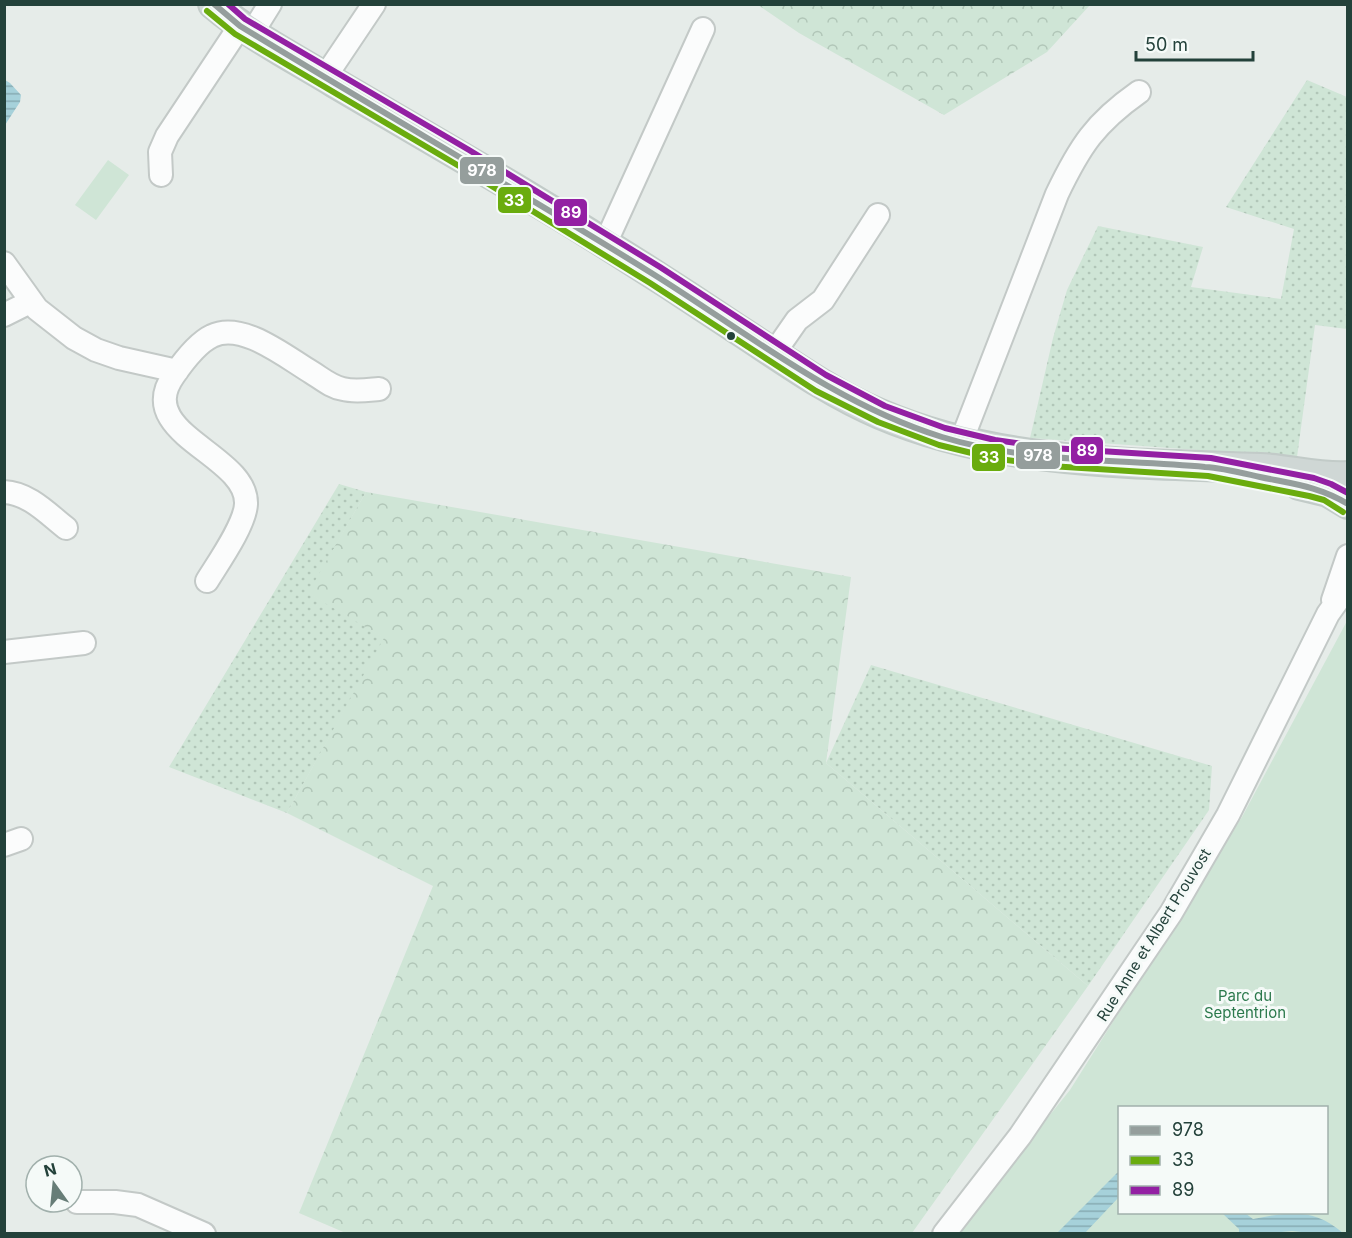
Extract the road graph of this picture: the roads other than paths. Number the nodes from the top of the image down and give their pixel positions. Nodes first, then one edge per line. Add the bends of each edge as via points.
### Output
1 (213, 4) edge
2 (270, 4) edge
3 (374, 4) edge
4 (246, 29) junction
5 (703, 29) dead end
6 (325, 77) junction
7 (1139, 92) dead end
8 (160, 176) dead end
9 (878, 215) dead end
10 (605, 244) junction
11 (4, 263) edge
12 (30, 302) junction
13 (4, 315) edge
14 (774, 353) junction
15 (177, 371) junction
16 (379, 389) dead end
17 (961, 442) junction
18 (1209, 467) junction
19 (1347, 476) edge
20 (4, 492) edge
21 (1347, 492) edge
22 (1347, 497) edge
23 (1347, 504) edge
24 (66, 528) dead end
25 (1347, 556) edge
26 (207, 581) dead end
27 (1347, 586) edge
28 (1329, 614) junction
29 (84, 643) dead end
30 (4, 652) edge
31 (84, 1203) edge
32 (204, 1233) edge
33 (944, 1233) edge

1 - 4 main road
2 - 4 street
3 - 6 street
4 - 6 main road
4 - 8 street via 162,144
5 - 10 street
6 - 10 main road
7 - 17 street via 1092,132 1073,159
9 - 14 street via 823,300 797,320
10 - 14 main road
11 - 12 street
12 - 13 street
12 - 15 street via 54,324 96,350
14 - 17 main road via 865,407
15 - 16 street via 213,336 235,333 261,342 335,387 349,391
15 - 26 street via 166,395 171,418 183,433 236,477 245,498 241,521
17 - 18 main road via 1051,457
18 - 19 main road
18 - 23 main road via 1311,487
20 - 24 street via 30,500
21 - 22 main road
25 - 28 street, Rue Anne et Albert Prouvost
27 - 28 street, Rue Anne et Albert Prouvost
28 - 33 street, Rue Anne et Albert Prouvost via 1228,815 1171,913 1020,1136
29 - 30 street
31 - 32 street via 138,1205

